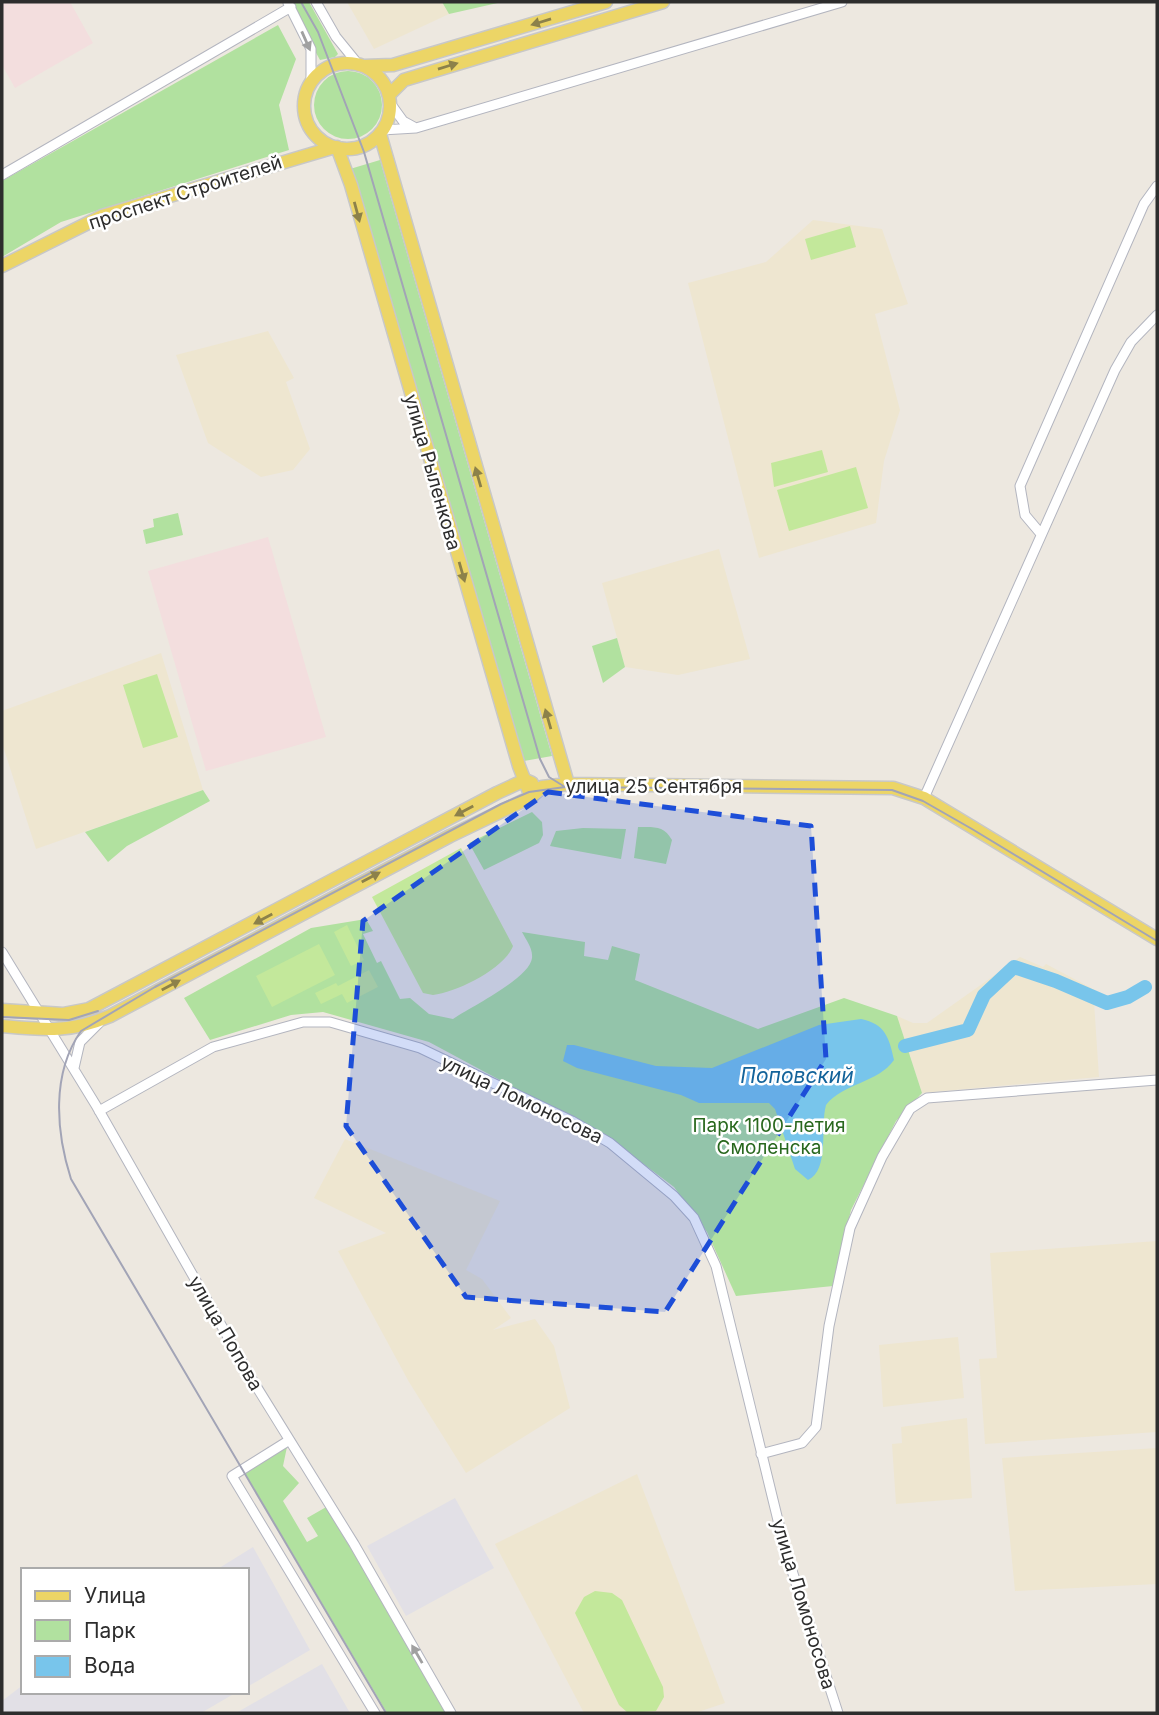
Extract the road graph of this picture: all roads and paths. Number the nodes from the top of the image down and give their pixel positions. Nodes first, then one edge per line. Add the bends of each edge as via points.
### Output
1 (316, 2) edge
2 (606, 2) edge
3 (663, 2) edge
4 (842, 2) edge
5 (289, 4) edge
6 (361, 65) junction
7 (311, 82) junction
8 (389, 99) junction
9 (310, 128) junction
10 (416, 128) junction
11 (381, 132) junction
12 (336, 147) junction
13 (295, 157) junction
14 (2, 175) edge
15 (1157, 187) edge
16 (2, 266) edge
17 (1157, 315) edge
18 (1041, 534) junction
19 (525, 780) junction
20 (568, 784) junction
21 (542, 787) junction
22 (531, 797) junction
23 (924, 798) junction
24 (1157, 939) edge
25 (2, 952) edge
26 (2, 1010) edge
27 (39, 1013) junction
28 (110, 1016) junction
29 (2, 1026) edge
30 (50, 1030) junction
31 (74, 1069) junction
32 (1157, 1080) edge
33 (99, 1111) junction
34 (288, 1441) junction
35 (761, 1454) junction
36 (375, 1713) edge
37 (451, 1713) edge
38 (838, 1713) edge

1 - 6 street via 336,37
2 -> 6 main road via 393,65
8 -> 3 main road via 404,80
4 - 10 street
5 -> 7 street via 311,49
5 - 14 street
6 - 7 main road via 331,66
6 - 8 main road via 375,73
7 - 9 main road via 304,105
8 - 10 street via 403,121
8 - 11 main road
9 - 12 main road
9 - 13 main road via 310,139
10 - 11 street
11 - 12 main road via 362,146
20 -> 11 main road via 382,150
12 - 13 main road, проспект Строителей
12 -> 19 main road, улица Рыленкова via 351,185
13 - 16 main road, проспект Строителей via 102,216
15 - 18 street via 1144,204 1020,486 1026,515
17 - 18 street via 1131,342 1115,370
18 - 23 street
19 - 21 main road
19 - 22 main road, улица Рыленкова
19 -> 27 main road via 98,1005 72,1014
20 - 21 main road, улица 25 Сентября
20 - 23 main road, улица 25 Сентября via 893,788
21 - 22 main road, улица 25 Сентября
28 -> 22 main road, улица 25 Сентября
23 - 24 main road, улица 25 Сентября
25 - 27 street, улица Попова
26 - 27 main road
27 - 30 street, улица Попова
28 - 30 main road, улица 25 Сентября via 84,1027
28 - 31 street via 86,1033 76,1050
29 - 30 main road, улица 25 Сентября
30 - 31 street, улица Попова
31 - 33 street, улица Попова
32 - 35 street via 927,1098 910,1109 866,1188 844,1248 828,1326 816,1427 803,1443
33 - 34 street, улица Попова
33 - 35 street, улица Ломоносова via 213,1046 303,1022 330,1022 417,1047 572,1121 610,1143 694,1218 716,1266
34 - 36 street via 232,1476
37 -> 34 street, улица Попова via 354,1544
35 - 38 street, улица Ломоносова via 785,1549

